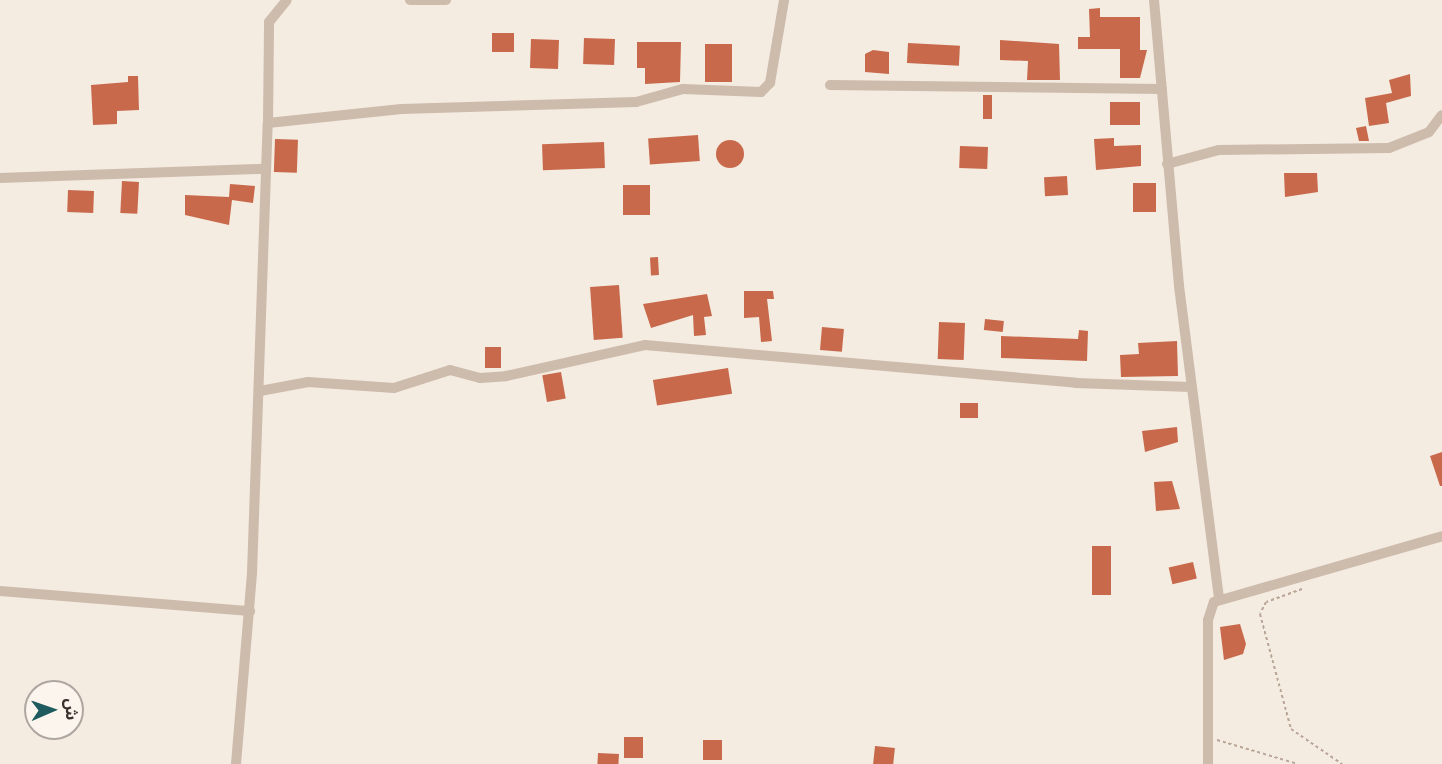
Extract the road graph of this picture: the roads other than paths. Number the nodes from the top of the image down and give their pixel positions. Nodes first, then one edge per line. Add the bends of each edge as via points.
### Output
1 (287, 0) edge
2 (410, 0) edge
3 (446, 0) edge
4 (784, 0) edge
5 (1154, 0) edge
6 (830, 85) dead end
7 (1162, 89) junction
8 (1442, 115) edge
9 (268, 123) junction
10 (1167, 164) junction
11 (264, 169) junction
12 (0, 178) edge
13 (1191, 387) junction
14 (260, 391) junction
15 (1442, 536) edge
16 (0, 591) edge
17 (1219, 598) junction
18 (250, 611) junction
19 (236, 764) edge
20 (1208, 764) edge

1 - 9 street via 269,22
2 - 3 street
4 - 9 street via 770,83 761,92 683,88 636,102 400,109
5 - 7 street
6 - 7 street
7 - 10 street
8 - 10 street via 1429,132 1389,148 1218,150
9 - 11 street
10 - 13 street
11 - 12 street
11 - 14 street
13 - 14 street via 1076,383 645,345 506,376 480,378 450,370 394,388 308,382
13 - 17 street
14 - 18 street
15 - 17 street
16 - 18 street
17 - 20 street via 1208,614
18 - 19 street

